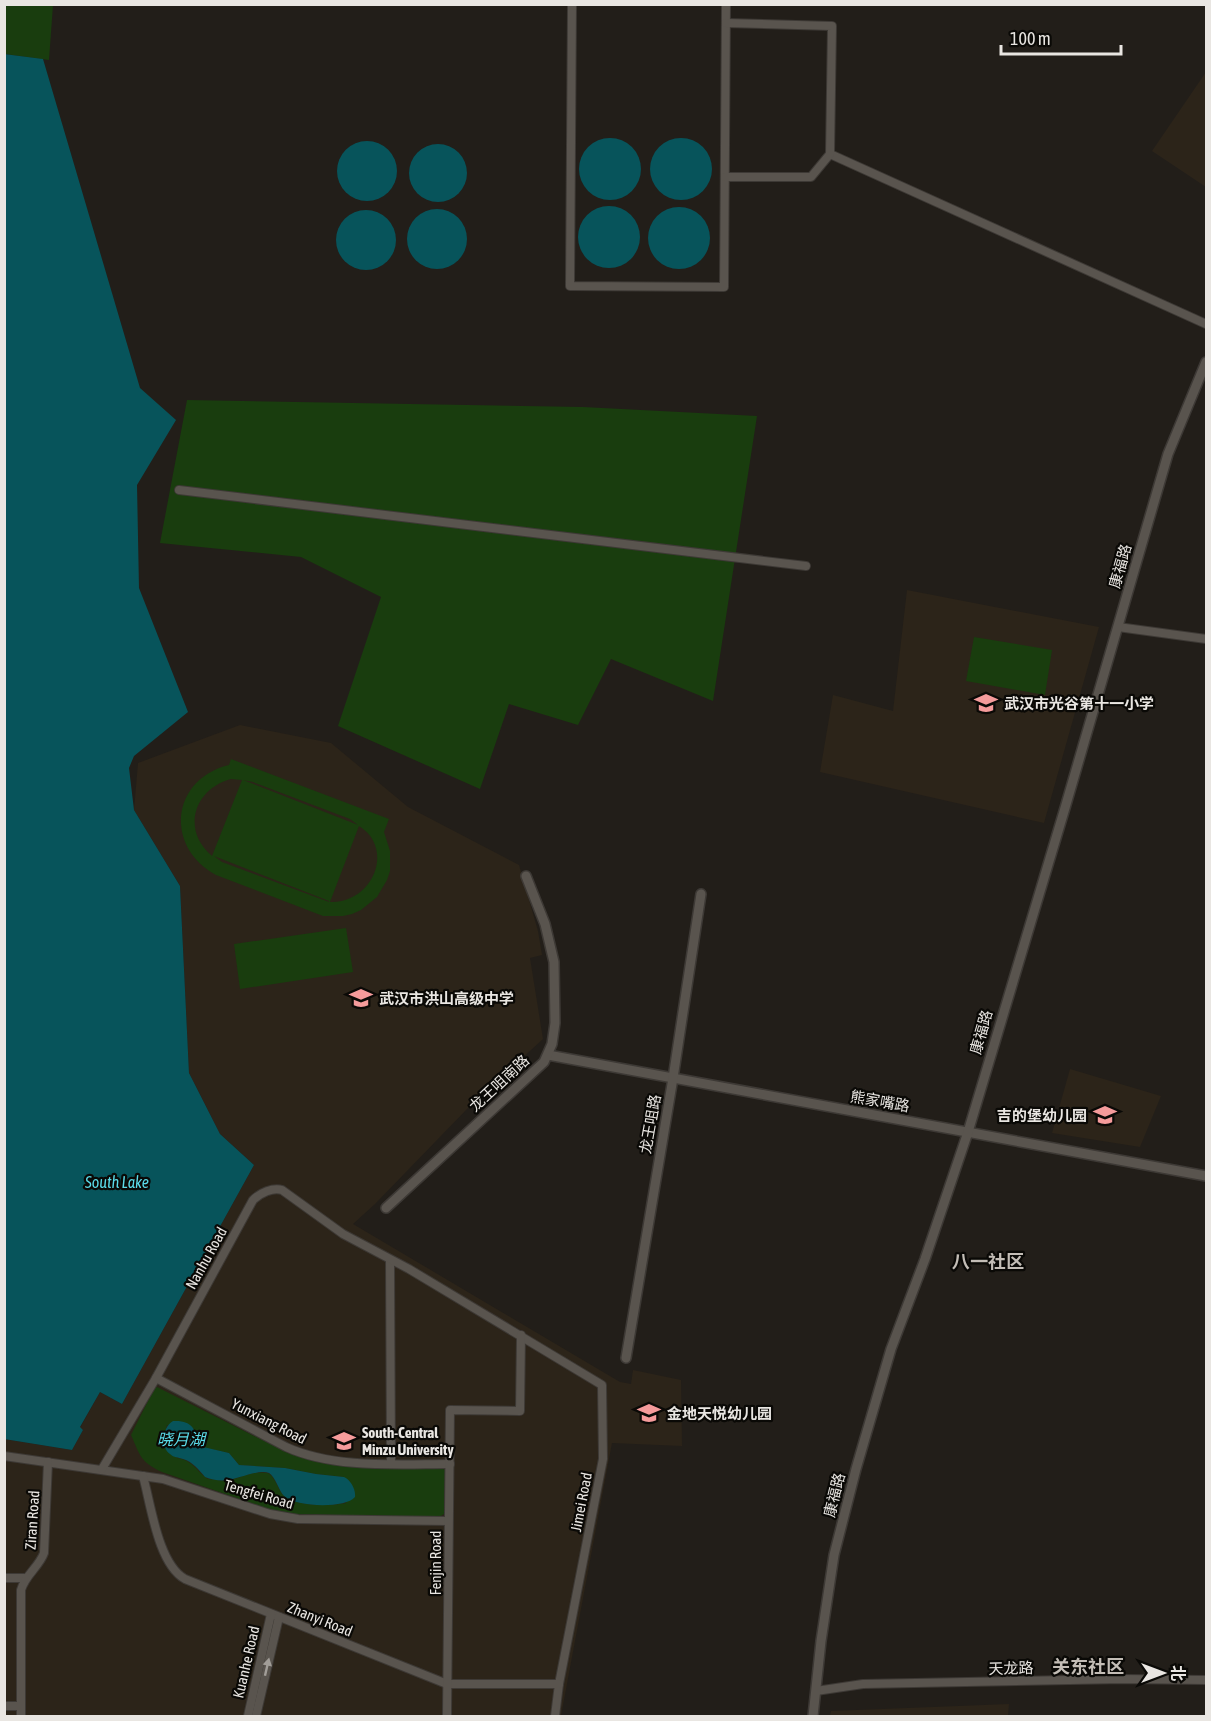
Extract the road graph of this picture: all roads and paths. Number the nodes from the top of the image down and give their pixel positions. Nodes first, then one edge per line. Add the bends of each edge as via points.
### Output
1 (572, 4) edge
2 (726, 4) edge
3 (726, 23) junction
4 (830, 154) junction
5 (725, 177) junction
6 (1206, 324) edge
7 (1206, 362) edge
8 (179, 490) dead end
9 (806, 566) dead end
10 (1118, 627) junction
11 (1206, 639) edge
12 (526, 876) dead end
13 (701, 894) dead end
14 (548, 1055) junction
15 (673, 1078) junction
16 (968, 1132) junction
17 (1206, 1176) edge
18 (386, 1208) dead end
19 (390, 1260) junction
20 (521, 1335) junction
21 (626, 1358) dead end
22 (156, 1378) junction
23 (4, 1456) edge
24 (48, 1462) junction
25 (391, 1464) junction
26 (450, 1464) junction
27 (102, 1469) junction
28 (143, 1476) junction
29 (448, 1521) junction
30 (4, 1578) edge
31 (26, 1578) junction
32 (275, 1616) junction
33 (1206, 1680) edge
34 (447, 1684) junction
35 (559, 1684) junction
36 (816, 1691) junction
37 (4, 1706) edge
38 (21, 1706) junction
39 (21, 1716) edge
40 (248, 1716) edge
41 (256, 1716) edge
42 (447, 1716) edge
43 (555, 1716) edge
44 (813, 1716) edge

1 - 5 street via 570,286 724,287
2 - 3 street
3 - 4 street via 832,26
3 - 5 street
4 - 5 street via 811,177
4 - 6 street
7 - 10 street, 康福路 via 1167,454
8 - 9 street
10 - 11 street
10 - 16 street, 康福路
12 - 14 street, 龙王咀南路 via 545,924 554,962 555,1023
13 - 15 street, 龙王咀路
14 - 15 street, 熊家嘴路
14 - 18 street, 龙王咀南路
15 - 16 street, 熊家嘴路
15 - 21 street, 龙王咀路
16 - 17 street, 熊家嘴路
16 - 36 street, 康福路 via 891,1349 855,1469 834,1555
19 - 20 street, Nanhu Road
19 - 22 street, Nanhu Road via 343,1234 282,1190 259,1195
19 - 25 street
20 - 26 street, Fenjin Road via 520,1411 450,1410
20 - 35 street, Jimei Road via 602,1385 603,1460
22 - 25 street, Yunxiang Road via 305,1454
22 - 27 street, Nanhu Road
23 - 24 street, Tengfei Road
24 - 27 street, Tengfei Road
24 - 31 street, Ziran Road via 46,1547 40,1562
25 - 26 street, Yunxiang Road
26 - 29 street, Fenjin Road
27 - 28 street, Tengfei Road
28 - 29 street, Tengfei Road via 291,1518
28 - 32 street, Zhanyi Road via 162,1550 177,1574
29 - 34 street, Fenjin Road
30 - 31 street
31 - 38 street, Ziran Road via 21,1590
32 - 34 street, Zhanyi Road
32 - 40 street, Kuanhe Road
41 -> 32 street, Kuanhe Road
33 - 36 street, 天龙路 via 864,1684
34 - 35 street, Zhanyi Road
34 - 42 street, Fenjin Road
35 - 43 street, Jimei Road
36 - 44 street, 康福路
37 - 38 street
38 - 39 street, Ziran Road

